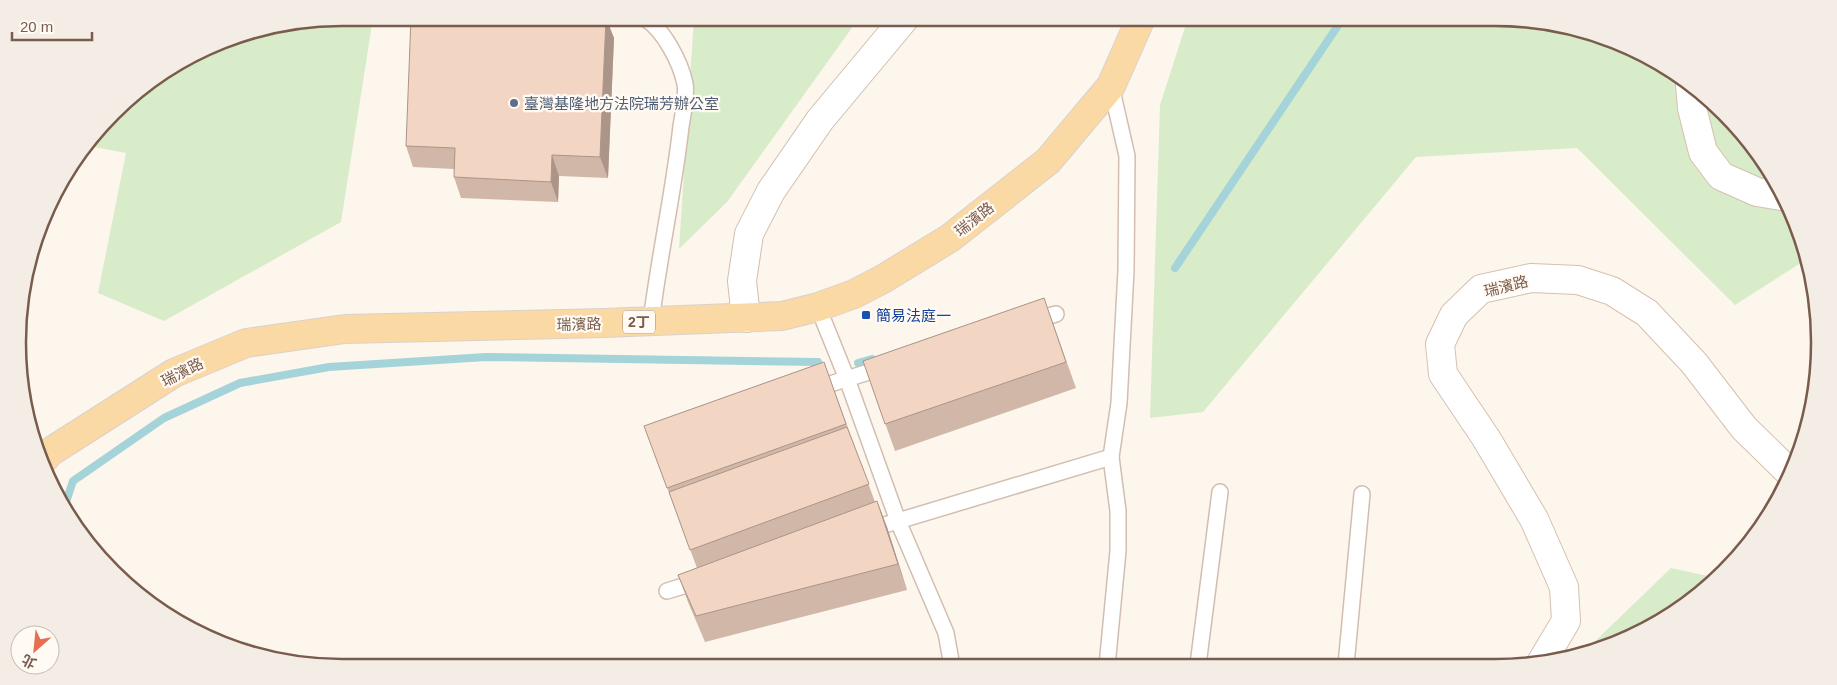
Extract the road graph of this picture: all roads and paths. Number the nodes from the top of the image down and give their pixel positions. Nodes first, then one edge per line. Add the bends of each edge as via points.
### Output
1 (655, 26) edge
2 (898, 26) edge
3 (1137, 26) edge
4 (1111, 86) junction
5 (1691, 95) edge
6 (1774, 195) edge
7 (818, 307) junction
8 (1056, 314) dead end
9 (746, 318) junction
10 (651, 322) junction
11 (1018, 326) edge
12 (894, 364) edge
13 (847, 378) junction
14 (800, 393) edge
15 (47, 456) edge
16 (1111, 457) junction
17 (1785, 468) edge
18 (1220, 492) dead end
19 (1362, 494) dead end
20 (898, 521) junction
21 (852, 535) edge
22 (713, 577) edge
23 (667, 591) dead end
24 (1546, 654) edge
25 (951, 659) edge
26 (1108, 659) edge
27 (1199, 659) edge
28 (1347, 659) edge

1 - 10 lane via 675,57 686,85
2 - 9 street via 820,120 767,198 750,234 746,252 742,281
3 - 4 main road, 瑞濱路 / 2丁
4 - 7 main road, 瑞濱路 / 2丁 via 1048,161 950,238 854,294
4 - 16 lane via 1127,156 1126,270 1119,403
5 - 6 street via 1703,152 1721,176 1757,192
7 - 9 main road, 瑞濱路 / 2丁 via 782,316
7 - 13 lane
8 - 11 lane
9 - 10 main road, 瑞濱路 / 2丁
10 - 15 main road, 瑞濱路 / 2丁 via 345,329 246,343 174,373
12 - 13 lane
13 - 14 lane
13 - 20 lane
16 - 20 lane
16 - 26 lane via 1118,511 1118,551
17 - 24 street, 瑞濱路 via 1744,428 1694,363 1647,313 1612,291 1578,280 1531,278 1481,289 1454,315 1440,344 1443,374 1534,519 1564,587 1566,621
18 - 27 lane
19 - 28 lane
20 - 21 lane
20 - 25 lane via 946,633
22 - 23 lane

